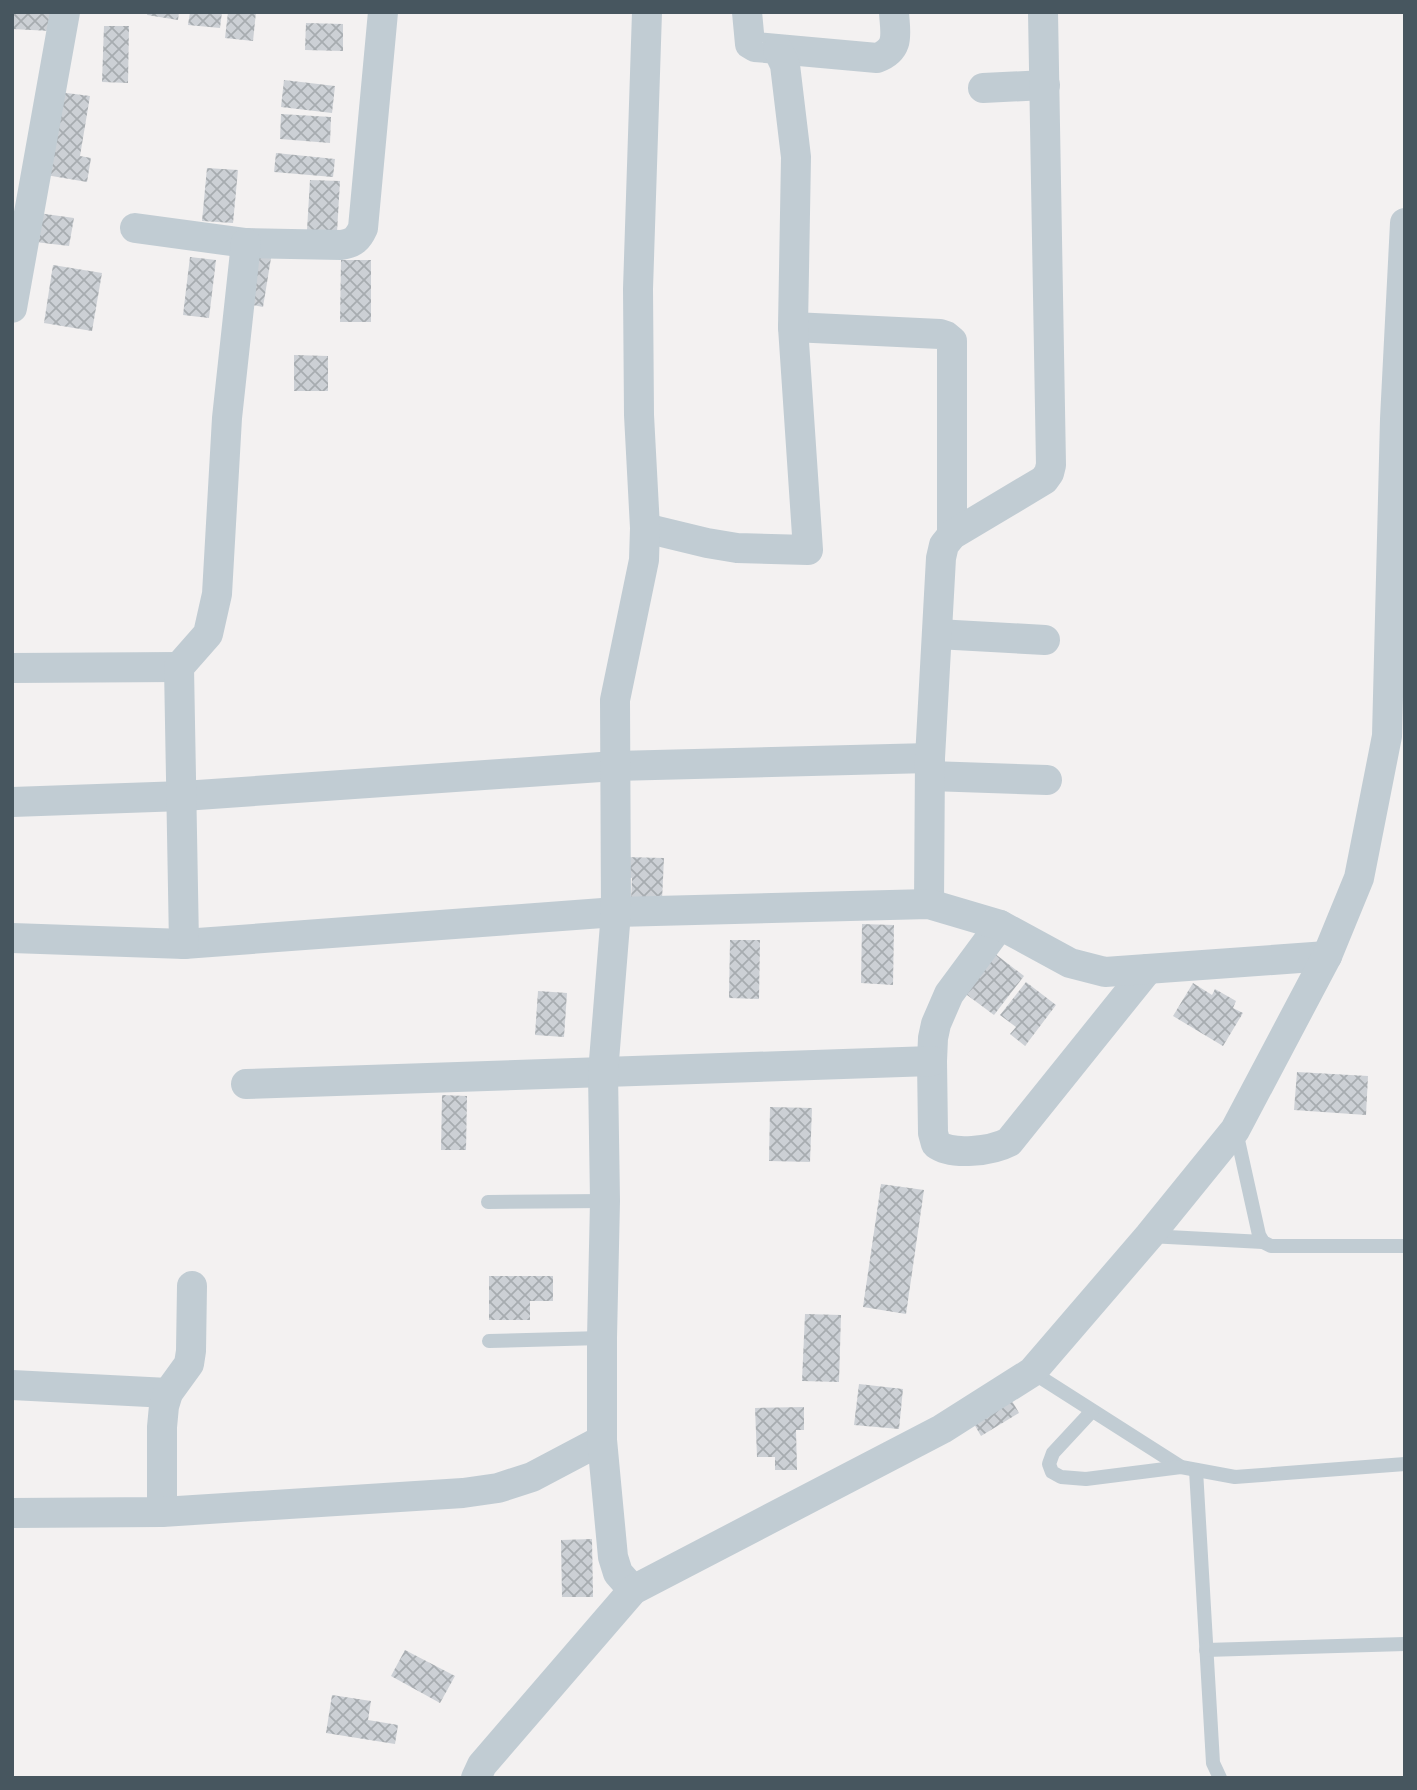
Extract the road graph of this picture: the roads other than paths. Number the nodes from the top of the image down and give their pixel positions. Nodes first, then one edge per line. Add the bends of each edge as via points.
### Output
1 (65, 12) edge
2 (383, 12) edge
3 (647, 12) edge
4 (747, 12) edge
5 (894, 12) edge
6 (1043, 12) edge
7 (778, 50) junction
8 (1045, 85) junction
9 (983, 88) dead end
10 (1405, 223) edge
11 (135, 228) dead end
12 (246, 243) junction
13 (12, 309) edge
14 (793, 327) junction
15 (1400, 419) edge
16 (645, 528) junction
17 (952, 535) junction
18 (937, 634) junction
19 (1045, 640) dead end
20 (179, 667) junction
21 (12, 668) edge
22 (1396, 737) edge
23 (615, 766) junction
24 (930, 767) junction
25 (1047, 780) dead end
26 (183, 796) junction
27 (12, 803) edge
28 (929, 904) junction
29 (616, 912) junction
30 (1000, 925) junction
31 (12, 938) edge
32 (184, 944) junction
33 (1327, 956) junction
34 (1148, 969) junction
35 (932, 1061) junction
36 (603, 1073) junction
37 (246, 1084) dead end
38 (1235, 1130) junction
39 (605, 1200) junction
40 (488, 1202) dead end
41 (1149, 1236) junction
42 (1263, 1242) junction
43 (1405, 1246) edge
44 (192, 1286) dead end
45 (601, 1338) junction
46 (489, 1341) dead end
47 (1032, 1372) junction
48 (12, 1385) edge
49 (168, 1393) junction
50 (1092, 1411) junction
51 (601, 1440) junction
52 (1405, 1464) edge
53 (1181, 1467) junction
54 (1196, 1470) junction
55 (12, 1513) edge
56 (162, 1513) junction
57 (633, 1590) junction
58 (1405, 1644) edge
59 (1206, 1650) junction
60 (475, 1778) edge
61 (1220, 1778) edge

1 - 13 street
2 - 12 street via 363,228 358,238 341,245
3 - 16 street via 638,289
4 - 7 street via 750,44
5 - 7 street via 895,42 877,58
6 - 8 street
7 - 14 street via 785,65 796,157
8 - 9 street
8 - 17 street via 1051,465 1044,480
10 - 15 street
11 - 12 street
12 - 20 street via 228,418 217,594 208,634
14 - 16 street via 808,550 737,548
14 - 17 street via 950,338
15 - 22 street
16 - 23 street via 644,560 615,701
17 - 18 street via 941,558
18 - 19 street
18 - 24 street
20 - 21 street
20 - 26 street
22 - 33 street via 1359,878
23 - 24 street
23 - 26 street
23 - 29 street
24 - 25 street
24 - 28 street
26 - 27 street
26 - 32 street
28 - 29 street
28 - 30 street
29 - 32 street
29 - 36 street
30 - 34 street via 1089,969
30 - 35 street via 945,1002 936,1024
31 - 32 street
33 - 34 street
33 - 38 street
34 - 35 street via 1009,1142 994,1149 949,1151 936,1144
35 - 36 street
36 - 37 street
36 - 39 street
38 - 41 street
38 - 42 lane
39 - 40 lane
39 - 45 street
41 - 42 lane
41 - 47 street
42 - 43 lane
44 - 49 street via 189,1364
45 - 46 lane
45 - 51 street
47 - 50 lane
47 - 57 street via 943,1429
48 - 49 street
49 - 56 street via 162,1427
50 - 53 lane
50 - 53 lane via 1053,1453 1052,1472 1086,1479
51 - 56 street via 532,1477 498,1488
51 - 57 street via 613,1557 618,1573
52 - 54 lane via 1235,1477
53 - 54 lane
54 - 59 lane
55 - 56 street
57 - 60 street
58 - 59 lane
59 - 61 lane via 1213,1763

